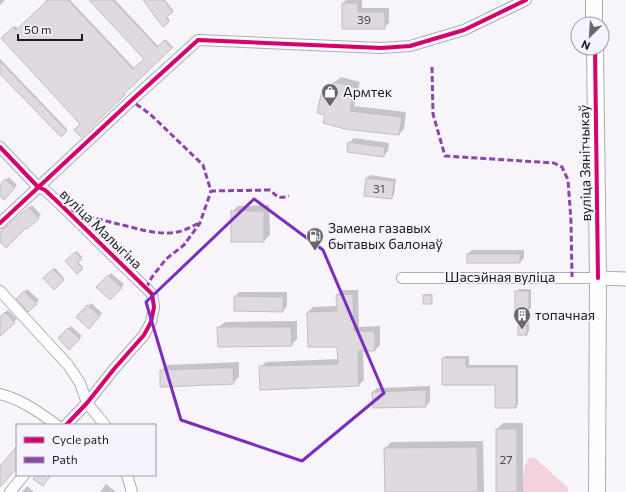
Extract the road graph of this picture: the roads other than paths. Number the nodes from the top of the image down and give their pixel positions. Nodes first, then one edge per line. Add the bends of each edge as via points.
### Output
1 (526, 0) edge
2 (594, 0) edge
3 (594, 16) edge
4 (595, 56) edge
5 (0, 147) edge
6 (38, 187) junction
7 (0, 223) edge
8 (402, 278) dead end
9 (598, 278) junction
10 (626, 279) edge
11 (0, 291) edge
12 (0, 394) edge
13 (87, 403) junction
14 (56, 424) edge
15 (67, 424) edge
16 (104, 424) edge
17 (23, 476) edge
18 (126, 476) edge
19 (10, 492) edge
20 (132, 492) edge
21 (597, 492) edge

1 - 6 street via 464,30 410,46 381,48 198,40
2 - 3 main road
4 - 9 main road, вуліца Зянітчыкаў
5 - 6 street, вуліца Малыгіна
6 - 7 street
6 - 13 street, вуліца Малыгіна via 45,190 152,294 154,307 151,322 144,335
8 - 9 street, Шасэйная вуліца
9 - 10 street
9 - 21 main road, вуліца Зянітчыкаў
11 - 13 street via 68,365 80,383
12 - 14 street via 30,407
13 - 15 street
13 - 16 street
17 - 19 street
18 - 20 street

